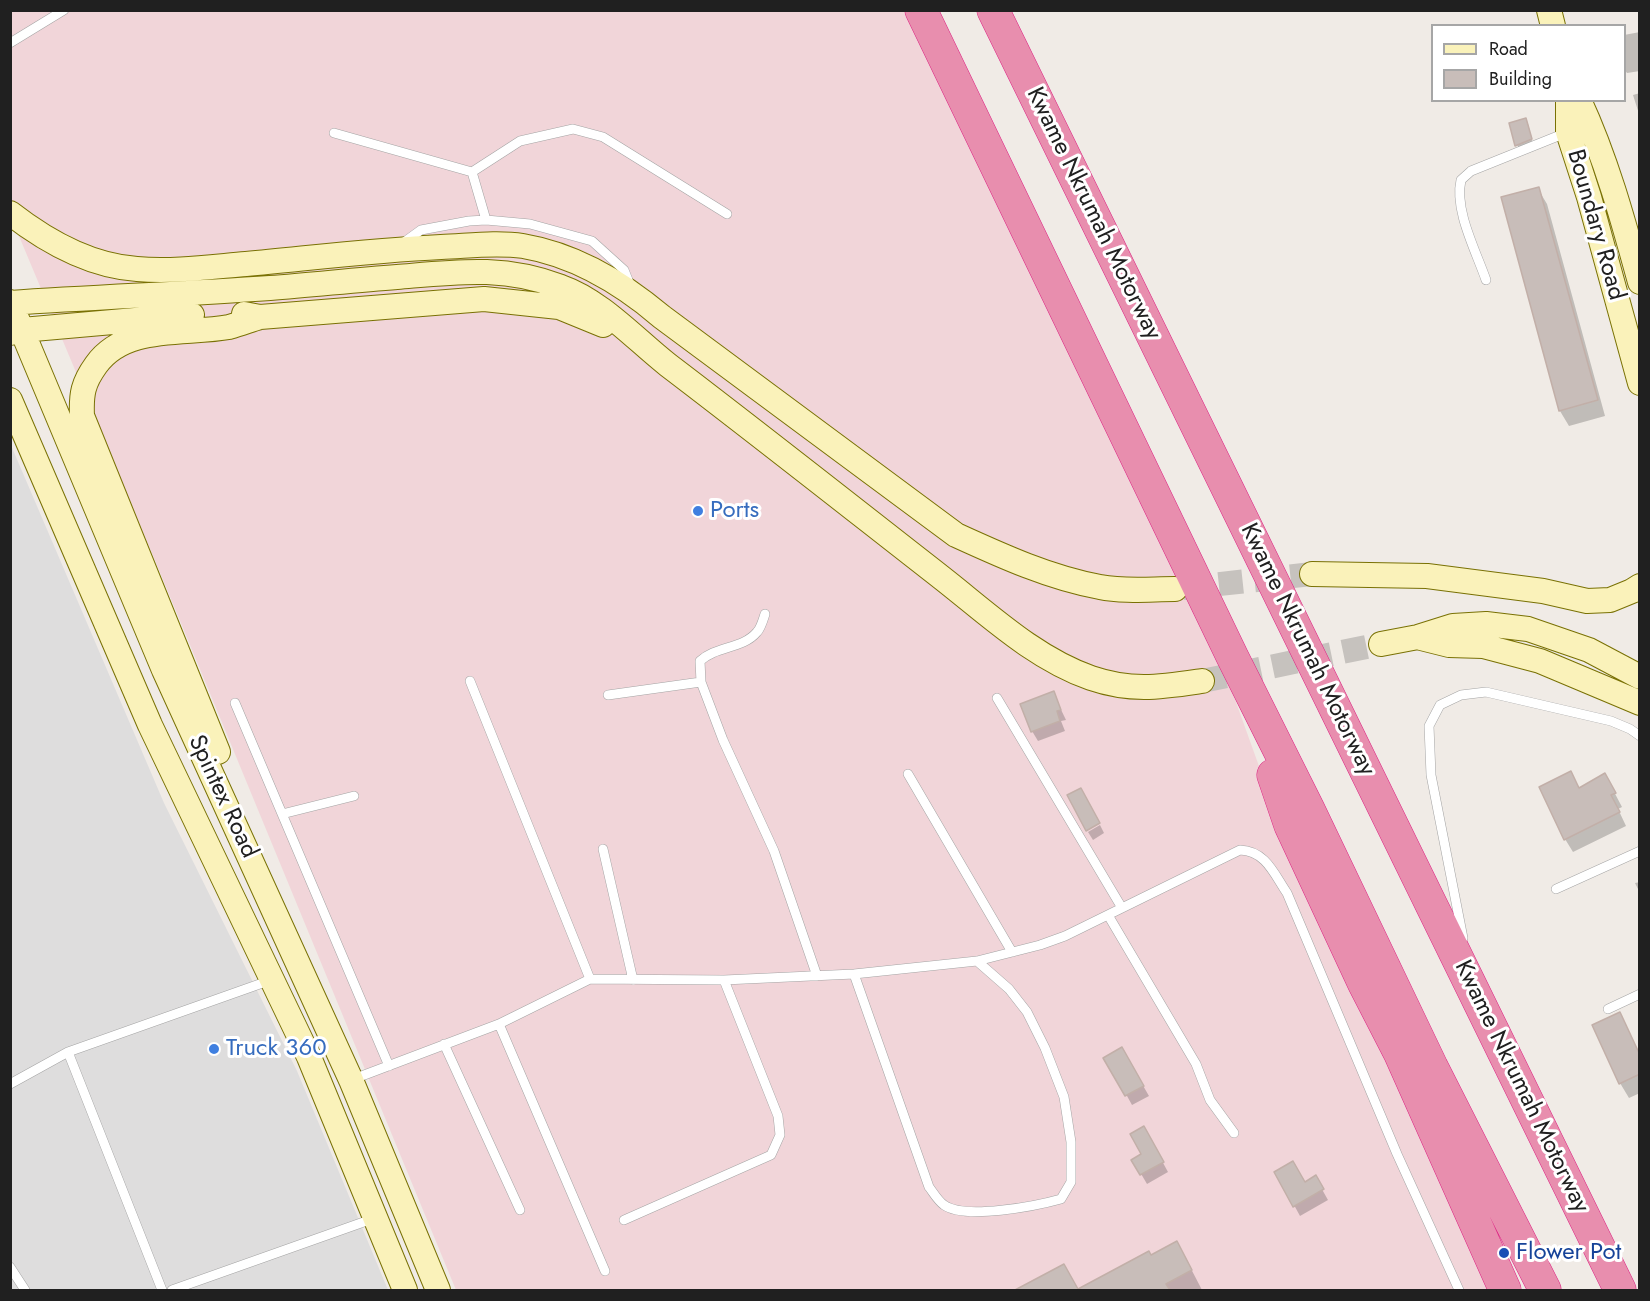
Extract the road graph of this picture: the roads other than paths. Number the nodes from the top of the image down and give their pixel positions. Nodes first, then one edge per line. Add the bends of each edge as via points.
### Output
1 (64, 10) edge
2 (921, 10) edge
3 (993, 10) edge
4 (10, 43) edge
5 (1569, 102) edge
6 (1579, 102) edge
7 (1579, 128) junction
8 (334, 133) dead end
9 (472, 172) junction
10 (10, 213) edge
11 (727, 214) dead end
12 (486, 220) junction
13 (392, 251) junction
14 (1486, 280) dead end
15 (1640, 282) edge
16 (634, 293) junction
17 (11, 303) edge
18 (260, 317) junction
19 (16, 332) edge
20 (636, 339) junction
21 (1640, 383) edge
22 (753, 385) junction
23 (10, 400) edge
24 (764, 440) junction
25 (1312, 574) tunnel mouth
26 (1640, 586) edge
27 (1175, 589) tunnel mouth
28 (765, 614) dead end
29 (1418, 637) junction
30 (1381, 644) tunnel mouth
31 (1602, 657) junction
32 (1640, 663) edge
33 (1640, 677) edge
34 (470, 681) dead end
35 (1202, 681) tunnel mouth
36 (701, 682) junction
37 (608, 695) dead end
38 (997, 698) dead end
39 (1255, 702) junction
40 (235, 703) dead end
41 (1640, 703) edge
42 (1640, 736) edge
43 (908, 774) dead end
44 (354, 795) dead end
45 (282, 814) junction
46 (242, 841) junction
47 (603, 849) dead end
48 (1640, 851) edge
49 (1556, 889) dead end
50 (1122, 908) junction
51 (1108, 915) junction
52 (1012, 952) junction
53 (977, 961) junction
54 (854, 974) junction
55 (817, 976) junction
56 (271, 980) junction
57 (590, 980) junction
58 (633, 980) junction
59 (724, 980) junction
60 (1473, 991) junction
61 (1640, 994) edge
62 (1608, 1009) dead end
63 (499, 1024) junction
64 (444, 1044) junction
65 (68, 1052) junction
66 (389, 1065) junction
67 (351, 1080) junction
68 (10, 1084) edge
69 (1234, 1133) dead end
70 (520, 1210) dead end
71 (375, 1218) junction
72 (624, 1221) dead end
73 (10, 1267) edge
74 (604, 1272) dead end
75 (25, 1290) edge
76 (162, 1290) edge
77 (172, 1290) edge
78 (405, 1290) edge
79 (438, 1290) edge
80 (1459, 1290) edge
81 (1505, 1290) edge
82 (1545, 1290) edge
83 (1620, 1290) edge

1 - 4 lane
2 - 39 highway
3 - 60 highway, Kwame Nkrumah Motorway
5 - 7 main road, Boundary Road
6 - 7 main road, Boundary Road
7 - 14 lane via 1471,171 1461,180 1462,212
7 - 15 main road, Boundary Road via 1622,216
7 - 21 main road, Boundary Road via 1589,197
8 - 9 lane
9 - 11 lane via 520,141 573,129 603,137
9 - 12 lane
10 - 13 main road via 61,247 136,269 191,269
12 - 13 lane via 421,230
12 - 16 lane via 530,224 592,241 624,270
13 - 16 main road via 494,244 522,246 571,260
16 - 22 main road
17 - 19 main road, Spintex Road
17 - 20 main road via 495,271 533,277 566,288 606,313
18 - 19 main road via 228,311
18 - 20 main road via 484,299 559,307
18 - 46 main road via 229,327 137,337 117,344 102,356 81,394 82,416 218,751
19 - 46 main road, Spintex Road
20 - 24 main road
22 - 24 main road
22 - 27 main road via 956,535 1042,571 1101,587
23 - 56 main road, Spintex Road via 150,725
24 - 35 main road via 1046,657 1091,678 1124,687 1152,688
25 - 26 main road via 1427,576 1543,591 1587,601 1610,600
28 - 36 lane via 757,632 742,642 708,653 700,661
29 - 30 main road
29 - 31 main road via 1453,626 1486,624 1528,629
29 - 41 main road via 1449,645 1483,645 1540,661
31 - 32 main road
31 - 33 main road
34 - 57 lane
36 - 37 lane
36 - 55 lane via 774,851
38 - 50 lane
39 - 81 highway via 1261,739 1290,825 1400,1054
39 - 82 highway
40 - 45 lane
42 - 60 lane via 1611,721 1486,692 1461,694 1440,705 1430,726 1431,775
43 - 52 lane
44 - 45 lane
45 - 66 lane
46 - 67 main road, Spintex Road
47 - 58 lane
48 - 49 lane
50 - 51 lane
50 - 80 lane via 1240,850 1250,850 1262,857 1287,893
51 - 52 lane via 1065,936
51 - 69 lane via 1196,1064 1210,1100
52 - 53 lane
53 - 54 lane
53 - 54 lane via 1009,989 1027,1012 1064,1097 1071,1142 1071,1182 1061,1199 1040,1205 964,1212 944,1205 929,1187
54 - 55 lane
55 - 59 lane
56 - 65 lane
56 - 71 main road, Spintex Road via 309,1057
57 - 58 lane
57 - 63 lane
58 - 59 lane
59 - 72 lane via 778,1116 780,1135 771,1155
60 - 83 highway, Kwame Nkrumah Motorway
61 - 62 lane
63 - 64 lane
63 - 74 lane
64 - 66 lane
64 - 70 lane
65 - 68 lane
65 - 76 lane
66 - 67 lane
67 - 79 main road, Spintex Road
71 - 77 lane
71 - 78 main road, Spintex Road
73 - 75 lane

